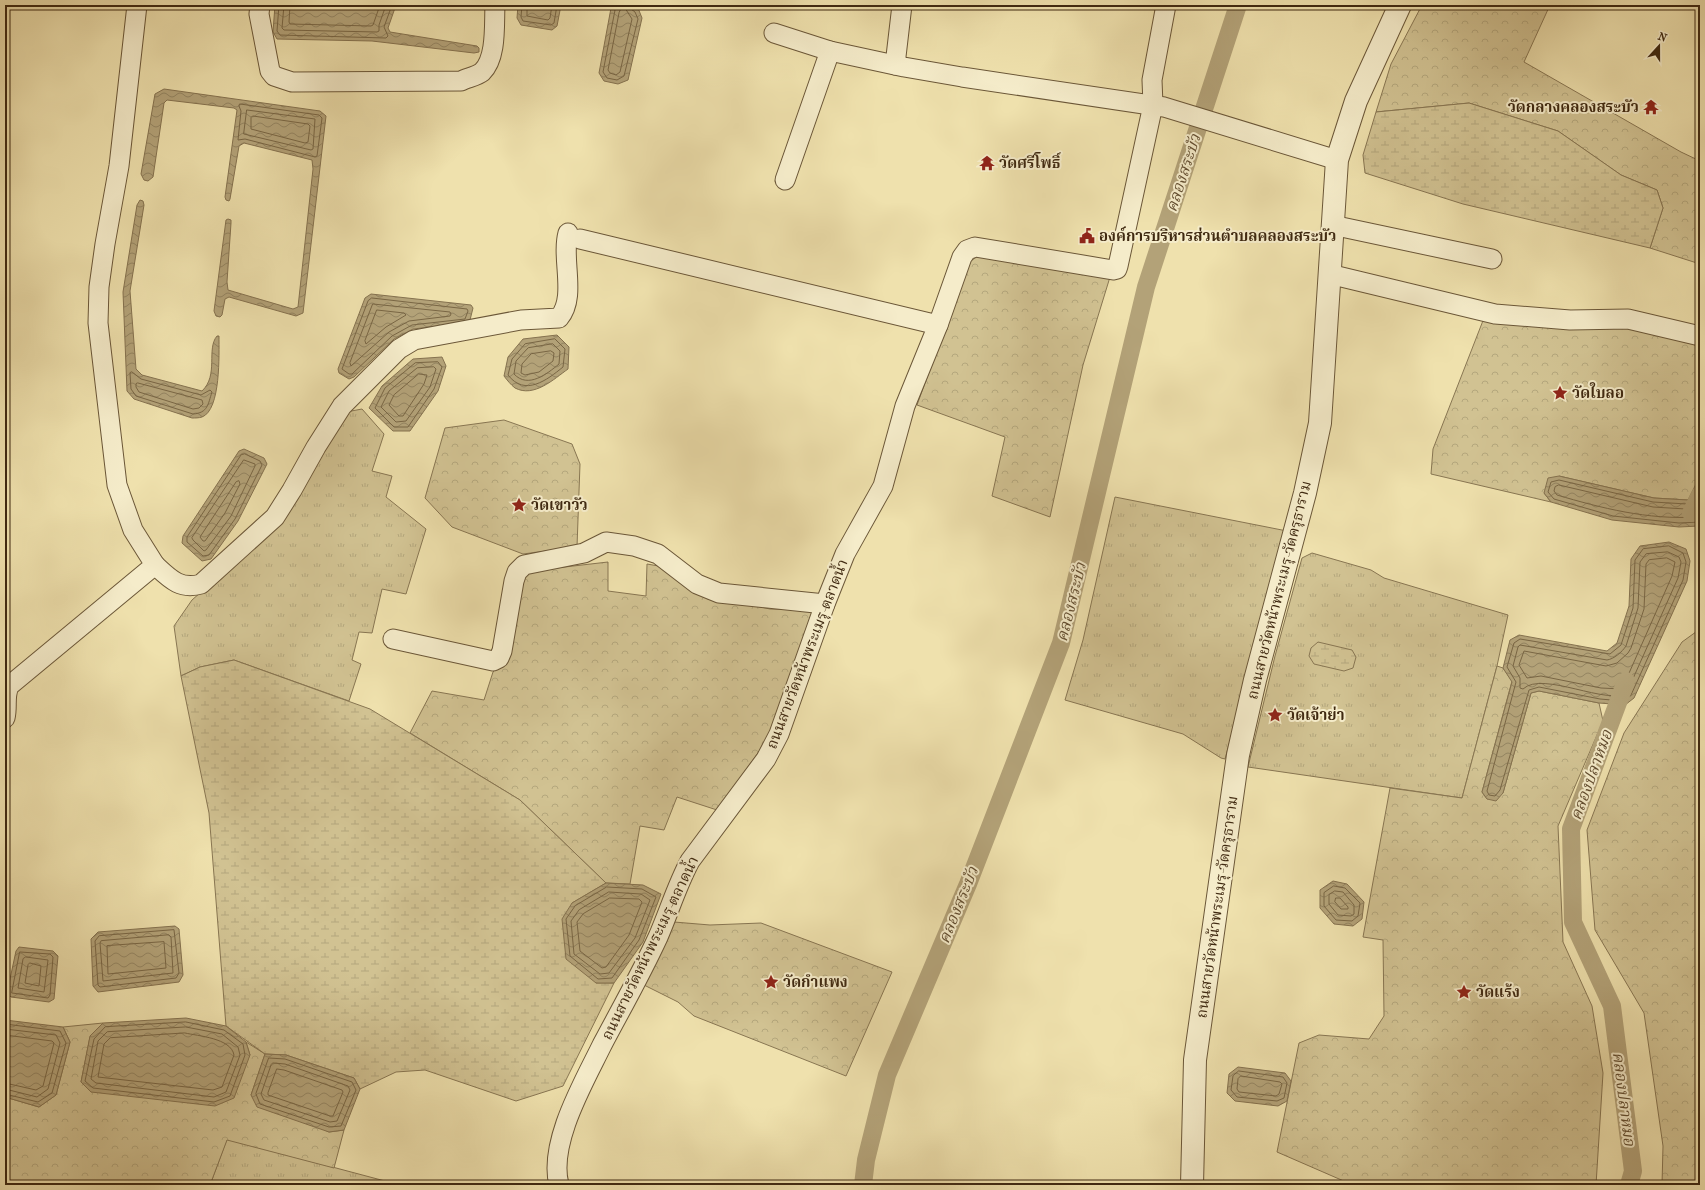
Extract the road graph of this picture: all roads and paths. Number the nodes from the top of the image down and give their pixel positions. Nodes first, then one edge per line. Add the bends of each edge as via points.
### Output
1 (136, 5) edge
2 (260, 5) edge
3 (495, 5) edge
4 (902, 5) edge
5 (1166, 5) edge
6 (1400, 5) edge
7 (774, 34) dead end
8 (830, 51) junction
9 (895, 65) junction
10 (1159, 106) junction
11 (1336, 160) junction
12 (785, 180) dead end
13 (1332, 225) junction
14 (1492, 259) dead end
15 (1330, 274) junction
16 (938, 325) junction
17 (1700, 336) edge
18 (155, 565) junction
19 (825, 604) junction
20 (393, 639) dead end
21 (5, 718) edge
22 (559, 1185) edge
23 (1192, 1185) edge

1 - 18 street via 119,166 104,244 98,323 117,485 133,530
2 - 3 street via 259,14 270,71 274,76 292,82 462,81 482,72 490,59 494,44
4 - 9 street
5 - 10 street, ถนนสายวัดหน้าพระเมรุ-ตลาดน้ำ via 1152,80
6 - 11 street, ถนนสายวัดหน้าพระเมรุ-วัดครุธาราม via 1356,101
7 - 8 street
8 - 9 street
8 - 12 street
9 - 10 street via 970,79
10 - 11 street
10 - 16 street, ถนนสายวัดหน้าพระเมรุ-ตลาดน้ำ via 1116,269 975,247 967,250 962,257
11 - 13 street, ถนนสายวัดหน้าพระเมรุ-วัดครุธาราม
13 - 14 street
13 - 15 street, ถนนสายวัดหน้าพระเมรุ-วัดครุธาราม
15 - 17 street via 1495,314 1570,320 1628,320
15 - 23 street, ถนนสายวัดหน้าพระเมรุ-วัดครุธาราม via 1320,423 1305,493 1255,680 1232,792 1195,1060
16 - 18 street via 574,236 566,244 568,300 559,318 521,320 422,338 399,349 342,406 275,517 201,584 192,587 181,585 171,580
16 - 19 street, ถนนสายวัดหน้าพระเมรุ-ตลาดน้ำ via 905,406 883,486 845,554
18 - 21 street via 9,686 5,695
19 - 20 street via 719,593 697,584 658,554 634,546 606,542 584,553 524,565 517,572 502,651 499,658 493,661
19 - 22 street, ถนนสายวัดหน้าพระเมรุ-ตลาดน้ำ via 779,734 766,759 690,861 658,937 582,1085 567,1119 559,1154

